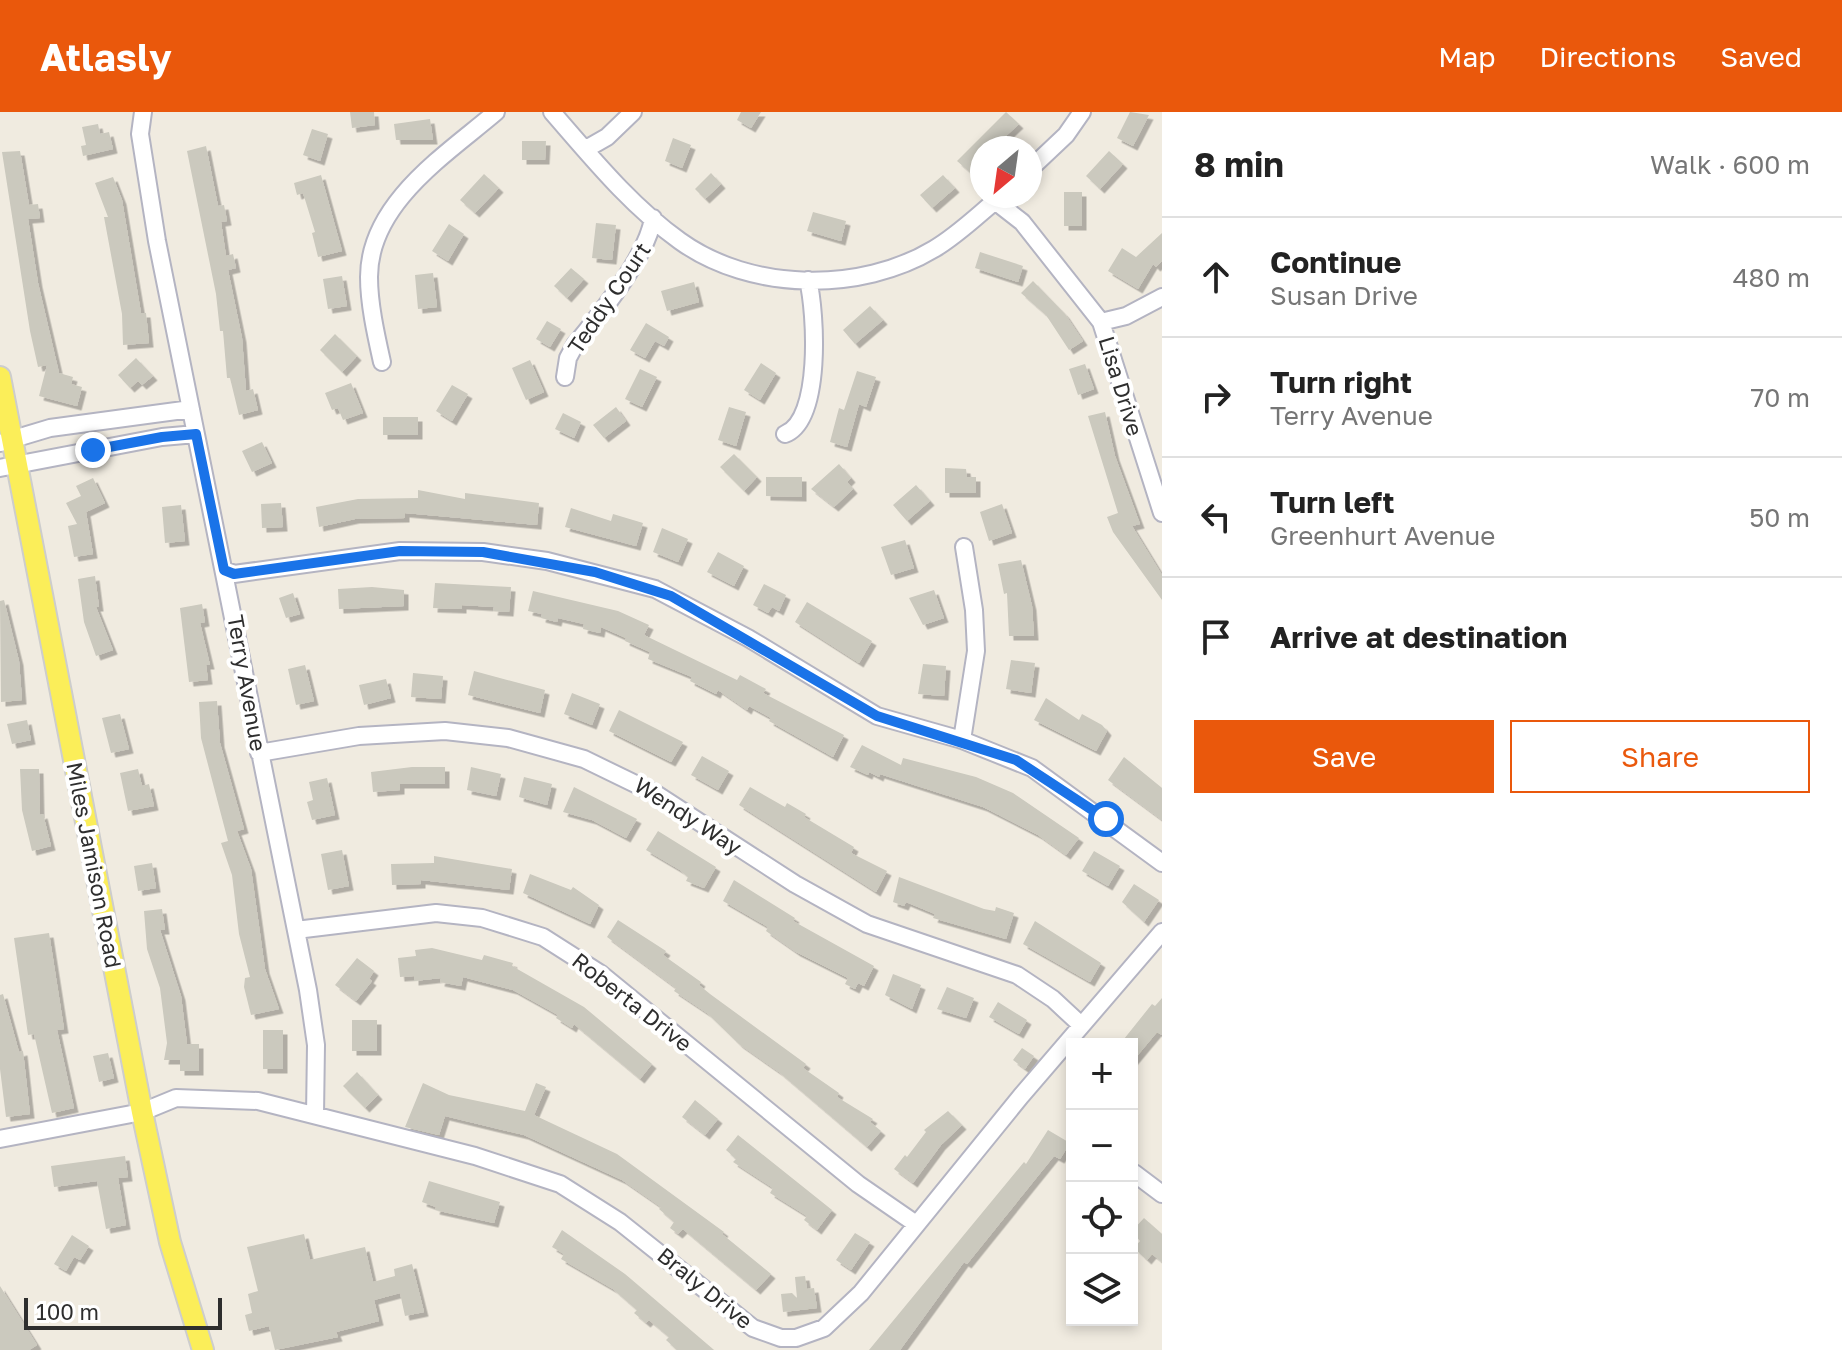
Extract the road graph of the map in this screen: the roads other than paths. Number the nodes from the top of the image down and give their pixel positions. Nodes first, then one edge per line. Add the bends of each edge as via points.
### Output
1 (143, 112) edge
2 (496, 112) edge
3 (552, 112) edge
4 (633, 112) edge
5 (1082, 112) edge
6 (586, 149) junction
7 (1042, 158) edge
8 (985, 208) edge
9 (1008, 208) edge
10 (653, 218) junction
11 (808, 280) junction
12 (1162, 297) edge
13 (1101, 322) junction
14 (382, 362) dead end
15 (0, 377) edge
16 (565, 377) dead end
17 (191, 409) junction
18 (196, 434) junction
19 (785, 434) dead end
20 (6, 442) edge
21 (9, 466) edge
22 (1162, 513) edge
23 (964, 547) dead end
24 (224, 570) junction
25 (962, 740) junction
26 (259, 753) junction
27 (1162, 863) edge
28 (296, 930) junction
29 (1162, 932) edge
30 (1081, 1025) junction
31 (142, 1112) junction
32 (315, 1115) junction
33 (0, 1139) edge
34 (1138, 1176) edge
35 (1162, 1194) edge
36 (916, 1224) junction
37 (797, 1344) edge
38 (203, 1350) edge

1 - 17 street, Terry Avenue via 140,134 146,176
2 - 14 street via 422,177 379,229 369,277
3 - 6 street
4 - 6 street
5 - 7 street
6 - 10 street via 613,183
8 - 11 street via 934,249 899,266 861,276
9 - 13 street, Lisa Drive
10 - 11 street via 682,243 730,266
10 - 16 street, Teddy Court via 649,240 575,345
11 - 19 street via 813,316 809,402 801,422
12 - 13 street
13 - 22 street, Lisa Drive
15 - 20 main road, Miles Jamison Road
17 - 18 street, Terry Avenue
17 - 20 street via 50,428
18 - 21 street
18 - 24 street, Terry Avenue
20 - 21 main road, Miles Jamison Road
21 - 31 main road, Miles Jamison Road
23 - 25 street via 976,651
24 - 25 street via 234,574 400,551 483,552 583,569 671,596 877,716
24 - 26 street, Terry Avenue
25 - 27 street via 1032,768
26 - 28 street, Terry Avenue
26 - 30 street, Wendy Way via 359,736 445,731 508,738 584,759 638,783 867,924 1017,975
28 - 32 street, Terry Avenue via 316,1045
28 - 36 street, Roberta Drive via 436,913 482,918 543,937 601,974 858,1184
29 - 30 street, Braly Drive
30 - 36 street, Braly Drive
31 - 32 street, Braly Drive via 166,1100 194,1097 258,1101
31 - 33 street, Braly Drive
31 - 38 main road, Miles Jamison Road via 170,1242
32 - 37 street, Braly Drive via 560,1184 620,1222 753,1328
34 - 35 street
36 - 37 street, Braly Drive via 837,1319

